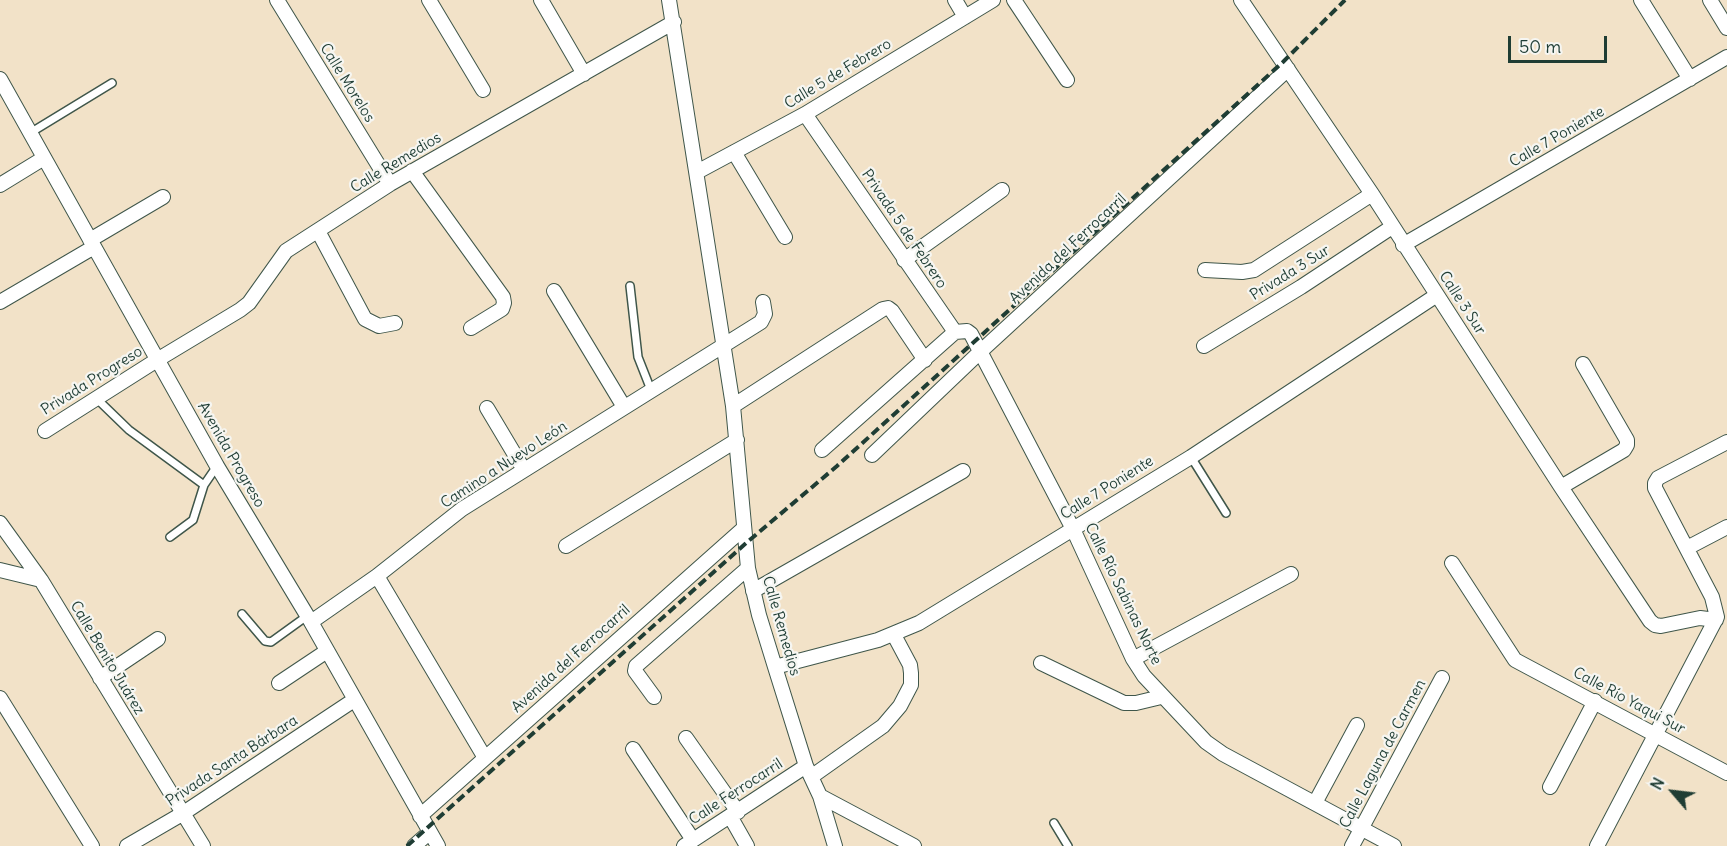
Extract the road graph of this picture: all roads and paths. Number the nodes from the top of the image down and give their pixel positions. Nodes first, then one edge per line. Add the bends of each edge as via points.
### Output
1 (277, 0) edge
2 (429, 0) edge
3 (541, 0) edge
4 (669, 0) edge
5 (955, 0) edge
6 (993, 0) edge
7 (1014, 0) edge
8 (1241, 0) edge
9 (1641, 0) edge
10 (1710, 0) edge
11 (965, 18) junction
12 (674, 22) junction
13 (1727, 28) edge
14 (1727, 57) edge
15 (1288, 69) junction
16 (584, 74) junction
17 (1690, 79) junction
18 (1067, 80) dead end
19 (112, 83) dead end
20 (2, 87) edge
21 (483, 90) dead end
22 (805, 114) junction
23 (30, 133) junction
24 (734, 152) junction
25 (45, 159) junction
26 (412, 171) junction
27 (697, 172) junction
28 (390, 184) junction
29 (0, 185) edge
30 (1002, 190) dead end
31 (1372, 194) junction
32 (163, 197) dead end
33 (1392, 226) junction
34 (318, 231) junction
35 (785, 237) dead end
36 (92, 243) junction
37 (1403, 245) junction
38 (904, 260) junction
39 (1204, 270) dead end
40 (630, 286) dead end
41 (554, 291) dead end
42 (1437, 295) junction
43 (0, 302) edge
44 (763, 302) dead end
45 (395, 323) dead end
46 (471, 327) dead end
47 (955, 332) junction
48 (723, 346) junction
49 (1204, 346) dead end
50 (980, 352) junction
51 (157, 360) junction
52 (925, 360) junction
53 (1583, 364) dead end
54 (651, 390) junction
55 (96, 399) junction
56 (733, 406) junction
57 (624, 407) junction
58 (487, 408) dead end
59 (45, 431) dead end
60 (737, 440) junction
61 (1727, 442) edge
62 (822, 450) dead end
63 (872, 456) dead end
64 (1191, 457) junction
65 (217, 466) junction
66 (524, 470) junction
67 (963, 471) dead end
68 (204, 485) junction
69 (1561, 487) junction
70 (1226, 513) dead end
71 (0, 523) edge
72 (1727, 527) edge
73 (744, 528) junction
74 (1073, 529) junction
75 (170, 537) dead end
76 (566, 546) dead end
77 (1687, 548) junction
78 (1452, 563) dead end
79 (748, 568) junction
80 (0, 570) edge
81 (1291, 574) dead end
82 (377, 576) junction
83 (41, 580) junction
84 (753, 591) junction
85 (242, 614) dead end
86 (1720, 616) edge
87 (309, 619) junction
88 (894, 635) junction
89 (158, 639) dead end
90 (327, 651) junction
91 (1133, 659) junction
92 (1041, 663) dead end
93 (775, 667) junction
94 (100, 678) junction
95 (1442, 678) dead end
96 (279, 683) dead end
97 (654, 697) dead end
98 (1161, 697) junction
99 (0, 698) edge
100 (354, 700) junction
101 (1594, 701) junction
102 (1357, 725) dead end
103 (1656, 734) junction
104 (686, 738) dead end
105 (633, 749) dead end
106 (485, 758) junction
107 (809, 772) junction
108 (1727, 773) edge
109 (1550, 787) dead end
110 (820, 796) junction
111 (1315, 803) junction
112 (182, 814) junction
113 (734, 814) junction
114 (420, 816) junction
115 (1054, 823) dead end
116 (1361, 828) junction
117 (430, 832) junction
118 (697, 842) edge
119 (92, 846) edge
120 (127, 846) edge
121 (202, 846) edge
122 (414, 846) edge
123 (438, 846) edge
124 (747, 846) edge
125 (835, 846) edge
126 (914, 846) edge
127 (1068, 846) edge
128 (1352, 846) edge
129 (1394, 846) edge
130 (1598, 846) edge

1 - 28 street, Calle Morelos
2 - 21 street
3 - 16 street
4 - 12 street, Calle Remedios
5 - 11 street
6 - 11 street, Calle 5 de Febrero
7 - 18 street
8 - 15 street, Calle 3 Sur
9 - 17 street
10 - 13 street
11 - 22 street, Calle 5 de Febrero
12 - 16 street, Calle Remedios
12 - 27 street, Calle Remedios
14 - 17 street, Calle 7 Poniente
15 - 31 street, Calle 3 Sur
15 - 50 street, Avenida del Ferrocarril
16 - 26 street, Calle Remedios
17 - 37 street, Calle 7 Poniente
19 - 23 lane
20 - 23 street, Avenida Progreso
22 - 24 street, Calle 5 de Febrero
22 - 38 street, Privada 5 de Febrero
23 - 25 street, Avenida Progreso
24 - 27 street, Calle 5 de Febrero
24 - 35 street
25 - 29 street
25 - 36 street, Avenida Progreso
26 - 28 street, Calle Remedios
26 - 46 street via 503,297 502,309
27 - 48 street, Calle Remedios
28 - 34 street, Calle Remedios
30 - 38 street
31 - 33 street, Calle 3 Sur
31 - 39 street via 1254,270
32 - 36 street
33 - 37 street, Calle 3 Sur
33 - 49 street, Privada 3 Sur
34 - 45 street via 365,319 379,326
34 - 51 street, Calle Remedios via 286,251 249,303
36 - 43 street
36 - 51 street, Avenida Progreso
37 - 42 street, Calle 3 Sur
38 - 47 street, Privada 5 de Febrero
40 - 54 lane via 638,357
41 - 57 street
42 - 64 street, Calle 7 Poniente
42 - 69 street, Calle 3 Sur
44 - 48 street, Camino a Nuevo León via 765,314 761,322
47 - 50 street, Privada 5 de Febrero via 971,334
47 - 52 street
48 - 54 street, Camino a Nuevo León
48 - 56 street, Calle Remedios
50 - 63 street, Avenida del Ferrocarril
50 - 74 street, Calle Río Sabinas Norte
51 - 55 street, Privada Progreso
51 - 65 street, Avenida Progreso
52 - 56 street via 892,311 883,309
52 - 62 street
53 - 69 street via 1627,445
54 - 57 street, Camino a Nuevo León
55 - 59 street, Privada Progreso
55 - 68 lane via 129,430
56 - 60 street, Calle Remedios
57 - 66 street, Camino a Nuevo León
58 - 66 street
60 - 73 street, Calle Remedios
60 - 76 street
61 - 77 street via 1655,483
64 - 70 lane
64 - 74 street, Calle 7 Poniente
65 - 68 lane
65 - 87 street, Avenida Progreso
66 - 82 street, Camino a Nuevo León via 462,509
67 - 84 street
68 - 75 lane via 193,520
69 - 86 street, Calle 3 Sur via 1655,625
71 - 83 street, Calle Benito Juárez
72 - 77 street
73 - 79 street, Calle Remedios
73 - 106 street, Avenida del Ferrocarril
74 - 88 street, Calle 7 Poniente
74 - 91 street, Calle Río Sabinas Norte
77 - 86 street
78 - 101 street, Calle Río Yaqui Sur via 1513,666
79 - 84 street, Calle Remedios
79 - 97 street via 636,666 635,671
80 - 83 street
81 - 91 street
82 - 87 street, Camino a Nuevo León
82 - 106 street
83 - 94 street, Calle Benito Juárez
84 - 93 street, Calle Remedios
85 - 87 lane via 268,642
86 - 103 street
87 - 90 street, Avenida Progreso
88 - 93 street, Calle 7 Poniente
88 - 107 street, Calle Ferrocarril via 912,673 911,685 900,706 883,726
89 - 94 street
90 - 96 street
90 - 100 street, Avenida Progreso
91 - 98 street, Calle Río Sabinas Norte
92 - 98 street via 1124,703
93 - 107 street, Calle Remedios
94 - 112 street, Calle Benito Juárez
95 - 116 street, Calle Laguna de Carmen
98 - 111 street, Calle Río Sabinas Norte via 1214,748
99 - 119 street
100 - 112 street, Privada Santa Bárbara
100 - 114 street, Avenida Progreso
101 - 103 street, Calle Río Yaqui Sur
101 - 109 street
102 - 111 street
103 - 108 street, Calle Río Yaqui Sur
103 - 130 street
104 - 113 street
105 - 118 street
106 - 114 street, Avenida del Ferrocarril
107 - 110 street, Calle Remedios
107 - 113 street, Calle Ferrocarril
110 - 125 street, Calle Remedios
110 - 126 street
111 - 116 street, Calle Río Sabinas Norte
112 - 120 street, Privada Santa Bárbara
112 - 121 street, Calle Benito Juárez
113 - 118 street, Calle Ferrocarril
113 - 124 street
114 - 117 street, Avenida Progreso
115 - 127 lane
116 - 128 street, Calle Laguna de Carmen
116 - 129 street, Calle Río Sabinas Norte
117 - 122 street
117 - 123 street, Avenida Progreso

